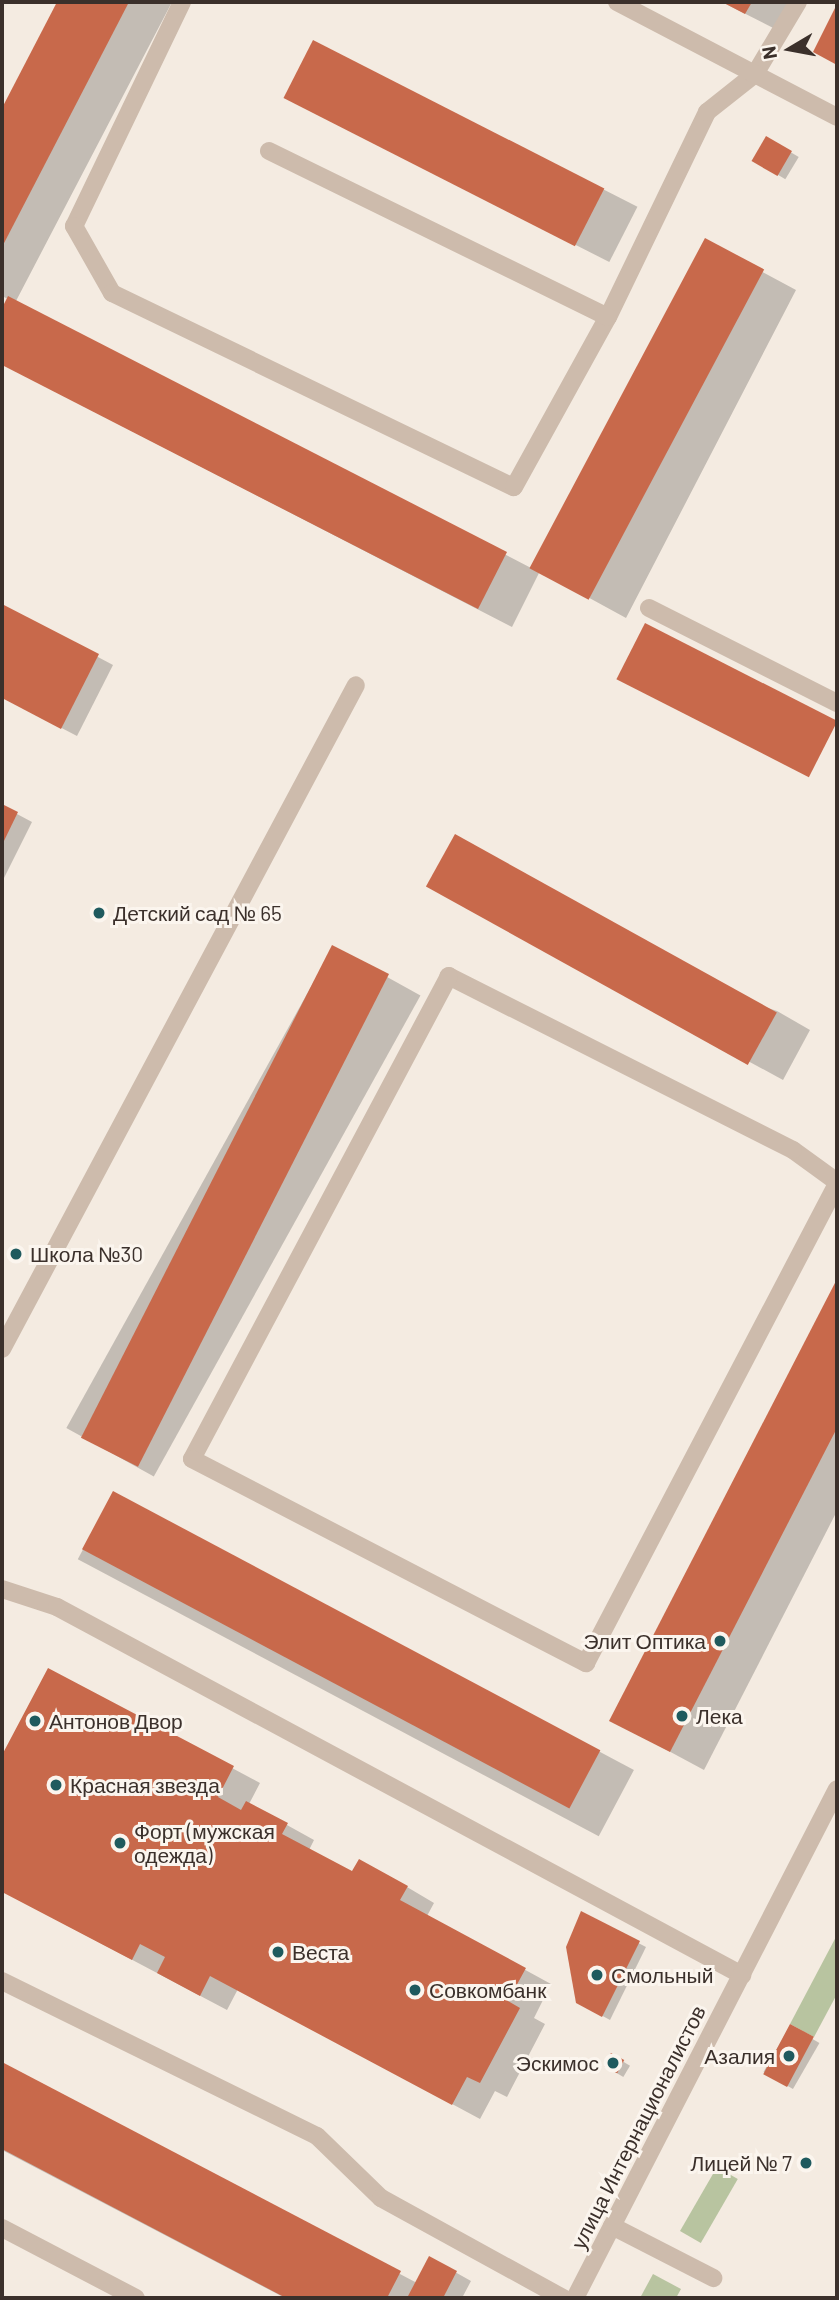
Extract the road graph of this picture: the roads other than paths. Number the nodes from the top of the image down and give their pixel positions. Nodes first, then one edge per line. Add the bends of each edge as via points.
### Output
1 (182, 2) edge
2 (617, 2) edge
3 (798, 2) edge
4 (755, 74) junction
5 (837, 117) edge
6 (269, 151) dead end
7 (608, 317) junction
8 (649, 608) dead end
9 (356, 685) dead end
10 (837, 703) edge
11 (837, 1183) edge
12 (2, 1349) edge
13 (2, 1589) edge
14 (837, 1789) edge
15 (830, 1819) edge
16 (742, 1975) junction
17 (2, 1981) edge
18 (612, 2226) junction
19 (2, 2228) edge
20 (713, 2278) dead end
21 (136, 2298) edge
22 (563, 2298) edge
23 (575, 2298) edge

1 - 7 street via 74,226 112,293 514,487
2 - 4 street
3 - 4 street
4 - 5 street
4 - 7 street via 707,113
6 - 7 street
8 - 10 street
9 - 12 street
11 - 11 street via 586,1663 192,1459 449,976 793,1150
13 - 16 street via 57,1607
14 - 15 street, улица Интернационалистов
15 - 16 street, улица Интернационалистов
16 - 18 street, улица Интернационалистов
17 - 22 street via 317,2136 381,2198
18 - 20 street
18 - 23 street, улица Интернационалистов
19 - 21 street

